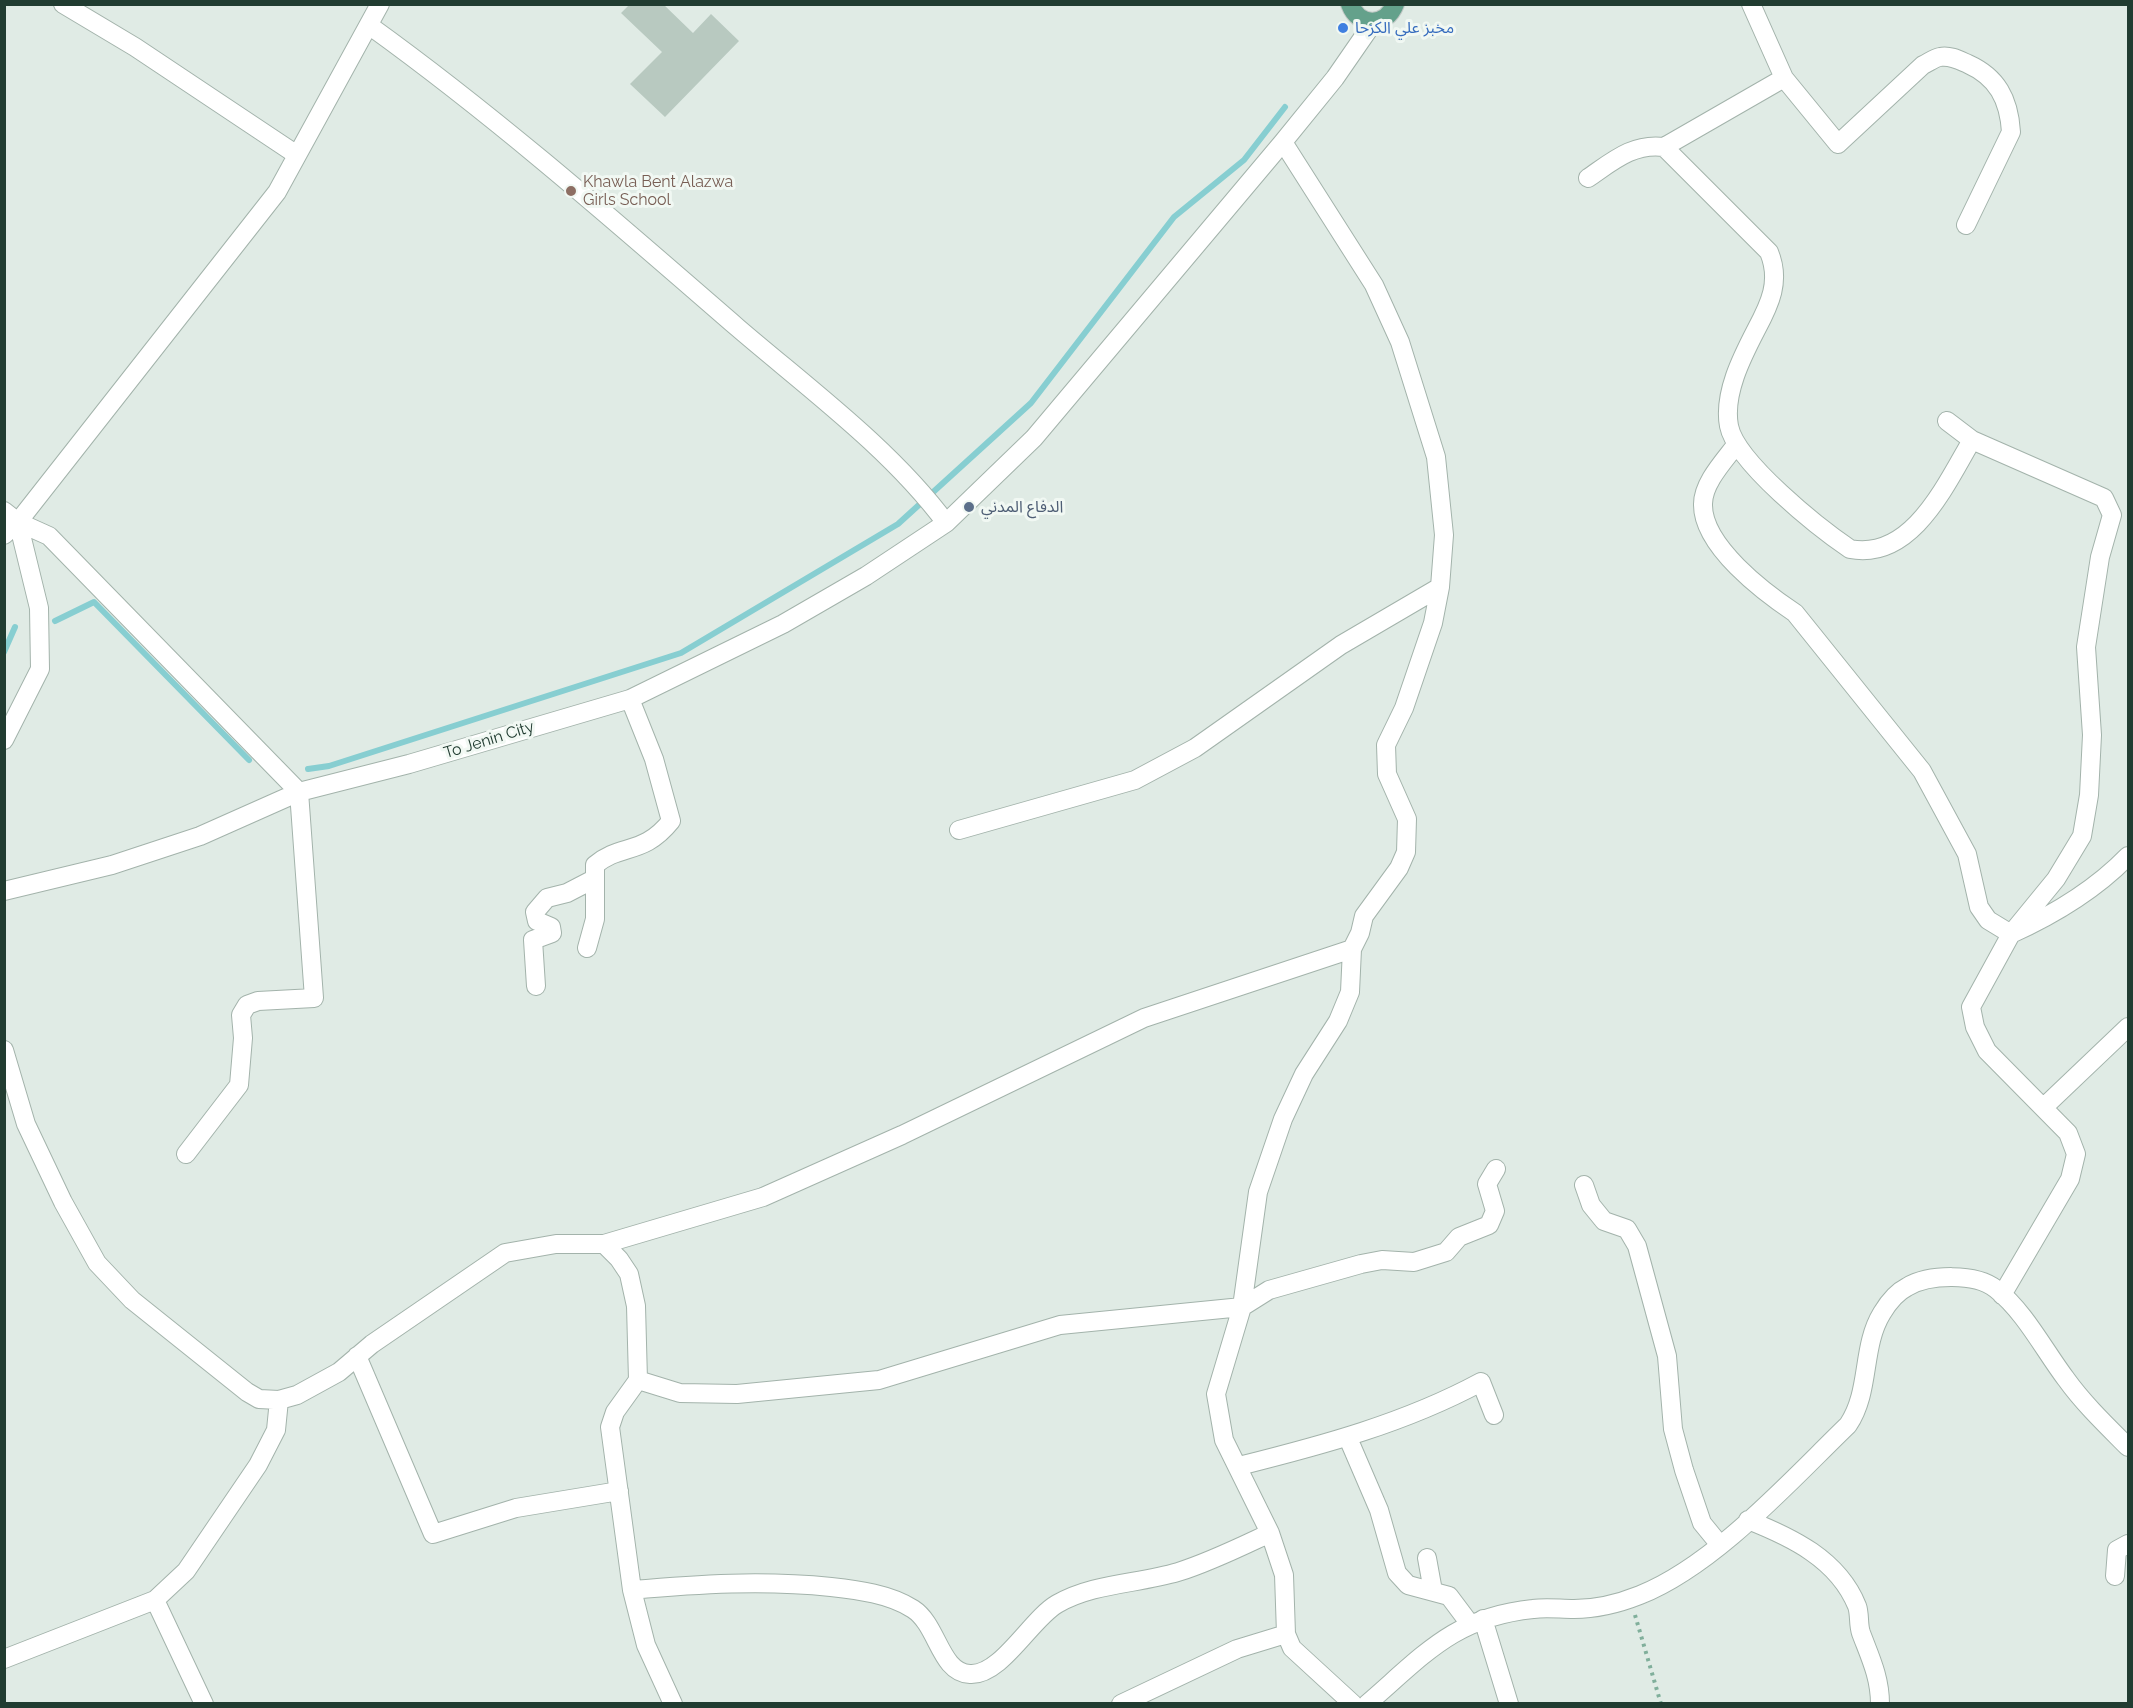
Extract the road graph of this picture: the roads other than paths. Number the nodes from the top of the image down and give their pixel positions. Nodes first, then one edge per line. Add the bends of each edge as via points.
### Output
1 (63, 4) edge
2 (380, 4) edge
3 (1395, 4) edge
4 (1751, 4) edge
5 (1348, 5) edge
6 (1373, 23) junction
7 (370, 26) junction
8 (1784, 78) junction
9 (1283, 142) junction
10 (1664, 147) junction
11 (297, 155) junction
12 (1588, 178) dead end
13 (1966, 225) dead end
14 (1947, 421) dead end
15 (1972, 440) junction
16 (1736, 445) junction
17 (9, 523) edge
18 (945, 523) junction
19 (1440, 587) junction
20 (630, 699) junction
21 (4, 740) edge
22 (299, 792) junction
23 (959, 830) dead end
24 (2128, 856) edge
25 (594, 879) junction
26 (4, 891) edge
27 (2011, 934) junction
28 (587, 948) dead end
29 (1352, 949) junction
30 (536, 986) dead end
31 (2128, 1027) edge
32 (4, 1050) edge
33 (2044, 1107) junction
34 (186, 1154) dead end
35 (1496, 1169) dead end
36 (1584, 1185) dead end
37 (604, 1244) junction
38 (2002, 1296) junction
39 (1242, 1307) junction
40 (357, 1356) junction
41 (638, 1380) junction
42 (279, 1400) junction
43 (1494, 1415) dead end
44 (1348, 1438) junction
45 (2128, 1447) edge
46 (1239, 1466) junction
47 (619, 1491) junction
48 (1748, 1520) junction
49 (1270, 1533) junction
50 (2128, 1544) edge
51 (1720, 1545) junction
52 (1427, 1558) dead end
53 (2115, 1576) dead end
54 (632, 1590) junction
55 (1433, 1591) junction
56 (155, 1600) junction
57 (1476, 1621) junction
58 (1286, 1634) junction
59 (4, 1659) edge
60 (204, 1704) edge
61 (673, 1704) edge
62 (1121, 1704) edge
63 (1353, 1704) edge
64 (1367, 1704) edge
65 (1509, 1704) edge
66 (1880, 1704) edge

1 - 11 street
2 - 7 street
3 - 6 main road via 1388,17
4 - 8 street
5 - 6 main road via 1359,18
6 - 9 street, To Jenin City
7 - 11 street
7 - 18 street via 449,83 833,410 921,490
8 - 10 street
8 - 13 street via 1838,144 1923,65 1940,57 1954,58 1986,72 2001,91 2011,132
9 - 18 street, To Jenin City via 1034,438
9 - 19 street via 1374,285 1400,342 1436,457 1444,535
10 - 12 street via 1647,145 1630,150
10 - 16 street via 1769,252 1774,264 1775,281 1769,306 1737,368 1728,423
11 - 17 street via 277,192
14 - 15 street
15 - 16 street via 1936,502 1914,528 1879,550 1865,552 1850,549 1834,538 1775,487
15 - 27 street via 2104,498 2112,515 2100,557 2086,647 2092,735 2082,836 2056,879
16 - 27 street via 1706,491 1703,505 1714,537 1736,566 1801,620 1922,771 1967,854 1979,907 1988,920
17 - 21 street via 39,609 40,669
17 - 22 street via 48,536
18 - 20 street, To Jenin City via 866,576 783,624
19 - 23 street via 1341,645 1195,748 1135,780
19 - 29 street via 1433,623 1404,708 1386,745 1388,774 1407,819 1406,852 1364,916
20 - 22 street, To Jenin City via 410,764
20 - 25 street via 654,759 671,821 646,845 603,858 595,866
22 - 26 street, To Jenin City via 200,836 112,865
22 - 34 street via 314,998 247,1005 241,1015 239,1085
24 - 27 street via 2043,920
25 - 28 street via 595,919
25 - 30 street via 547,898 535,912 537,921 551,927 552,933 533,940
27 - 33 street via 1971,1007 1975,1027 1987,1051
29 - 37 street via 1143,1018 902,1135 763,1197
29 - 39 street via 1350,992 1283,1119 1258,1192
31 - 33 street
32 - 42 street via 26,1124 97,1263 132,1300 248,1392 259,1399
33 - 38 street via 2068,1132 2076,1154 2075,1165
35 - 39 street via 1487,1184 1495,1211 1489,1225 1459,1238 1446,1252 1414,1262 1382,1260 1361,1264 1269,1290
36 - 51 street via 1591,1205 1604,1221 1627,1229 1637,1246 1667,1356 1673,1429 1684,1470 1702,1523
37 - 40 street via 556,1244 505,1253
37 - 41 street via 629,1274 636,1306
38 - 45 street via 2019,1313 2068,1382
38 - 48 street via 1980,1281 1952,1279 1921,1281 1893,1298 1881,1314 1871,1341 1857,1411 1848,1425
39 - 41 street via 1060,1325 879,1380 737,1394 680,1393
39 - 46 street via 1216,1394 1224,1440
40 - 42 street via 339,1372 297,1395
40 - 47 street via 433,1534 516,1508
41 - 47 street via 615,1412 610,1427
42 - 56 street via 276,1430 258,1465 186,1571
43 - 44 street via 1481,1382 1446,1401
44 - 46 street
44 - 55 street via 1379,1510 1397,1573 1408,1585
46 - 49 street
47 - 54 street
48 - 51 street
48 - 66 street via 1815,1553 1835,1571 1857,1607 1860,1631 1874,1662
49 - 54 street via 1179,1572 1082,1591 1054,1605 989,1669 974,1675 962,1673 948,1662 932,1627 914,1610 865,1592 781,1582 721,1582
49 - 58 street via 1284,1575
50 - 53 street via 2117,1550
51 - 57 street via 1674,1578 1630,1598 1577,1610 1535,1608
52 - 55 street
54 - 61 street via 646,1645
55 - 57 street via 1449,1596
56 - 59 street
56 - 60 street
57 - 64 street via 1434,1645
57 - 65 street
58 - 62 street via 1236,1649
58 - 63 street via 1292,1648

